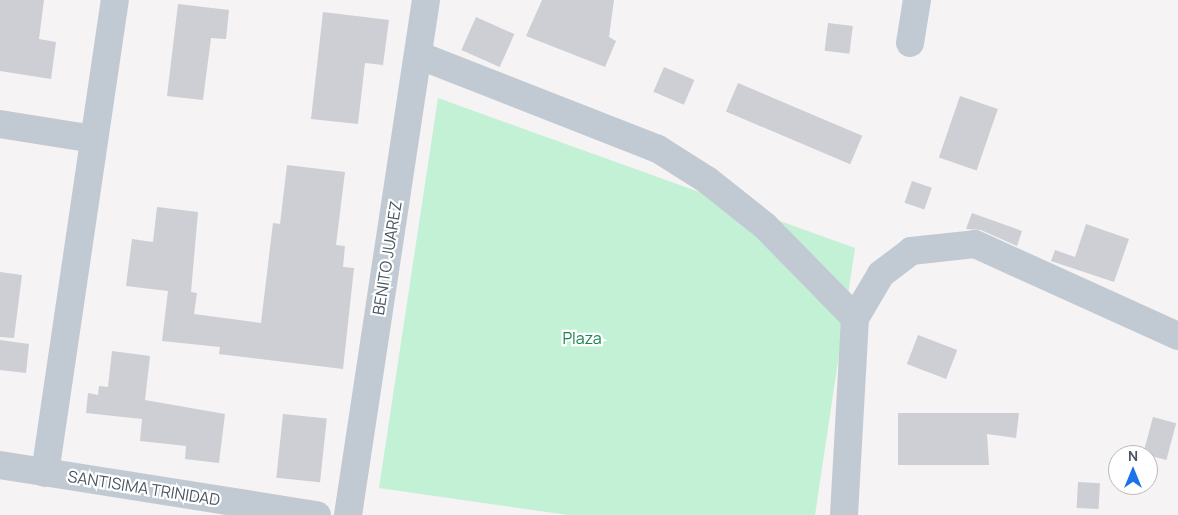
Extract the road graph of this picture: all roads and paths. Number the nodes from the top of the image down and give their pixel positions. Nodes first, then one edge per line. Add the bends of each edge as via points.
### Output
1 (115, 0) edge
2 (426, 0) edge
3 (917, 0) edge
4 (910, 42) dead end
5 (418, 55) junction
6 (0, 124) edge
7 (94, 139) junction
8 (855, 318) junction
9 (1178, 336) edge
10 (0, 465) edge
11 (45, 473) junction
12 (317, 515) edge
13 (348, 515) edge
14 (844, 515) edge

1 - 7 street
2 - 5 street, BENITO JUAREZ
3 - 4 street
5 - 8 street via 658,149 707,180 765,226
5 - 13 street, BENITO JUAREZ
6 - 7 street
7 - 11 street
8 - 9 street via 881,274 911,251 975,244
8 - 14 street
10 - 11 street, SANTISIMA TRINIDAD
11 - 12 street, SANTISIMA TRINIDAD

